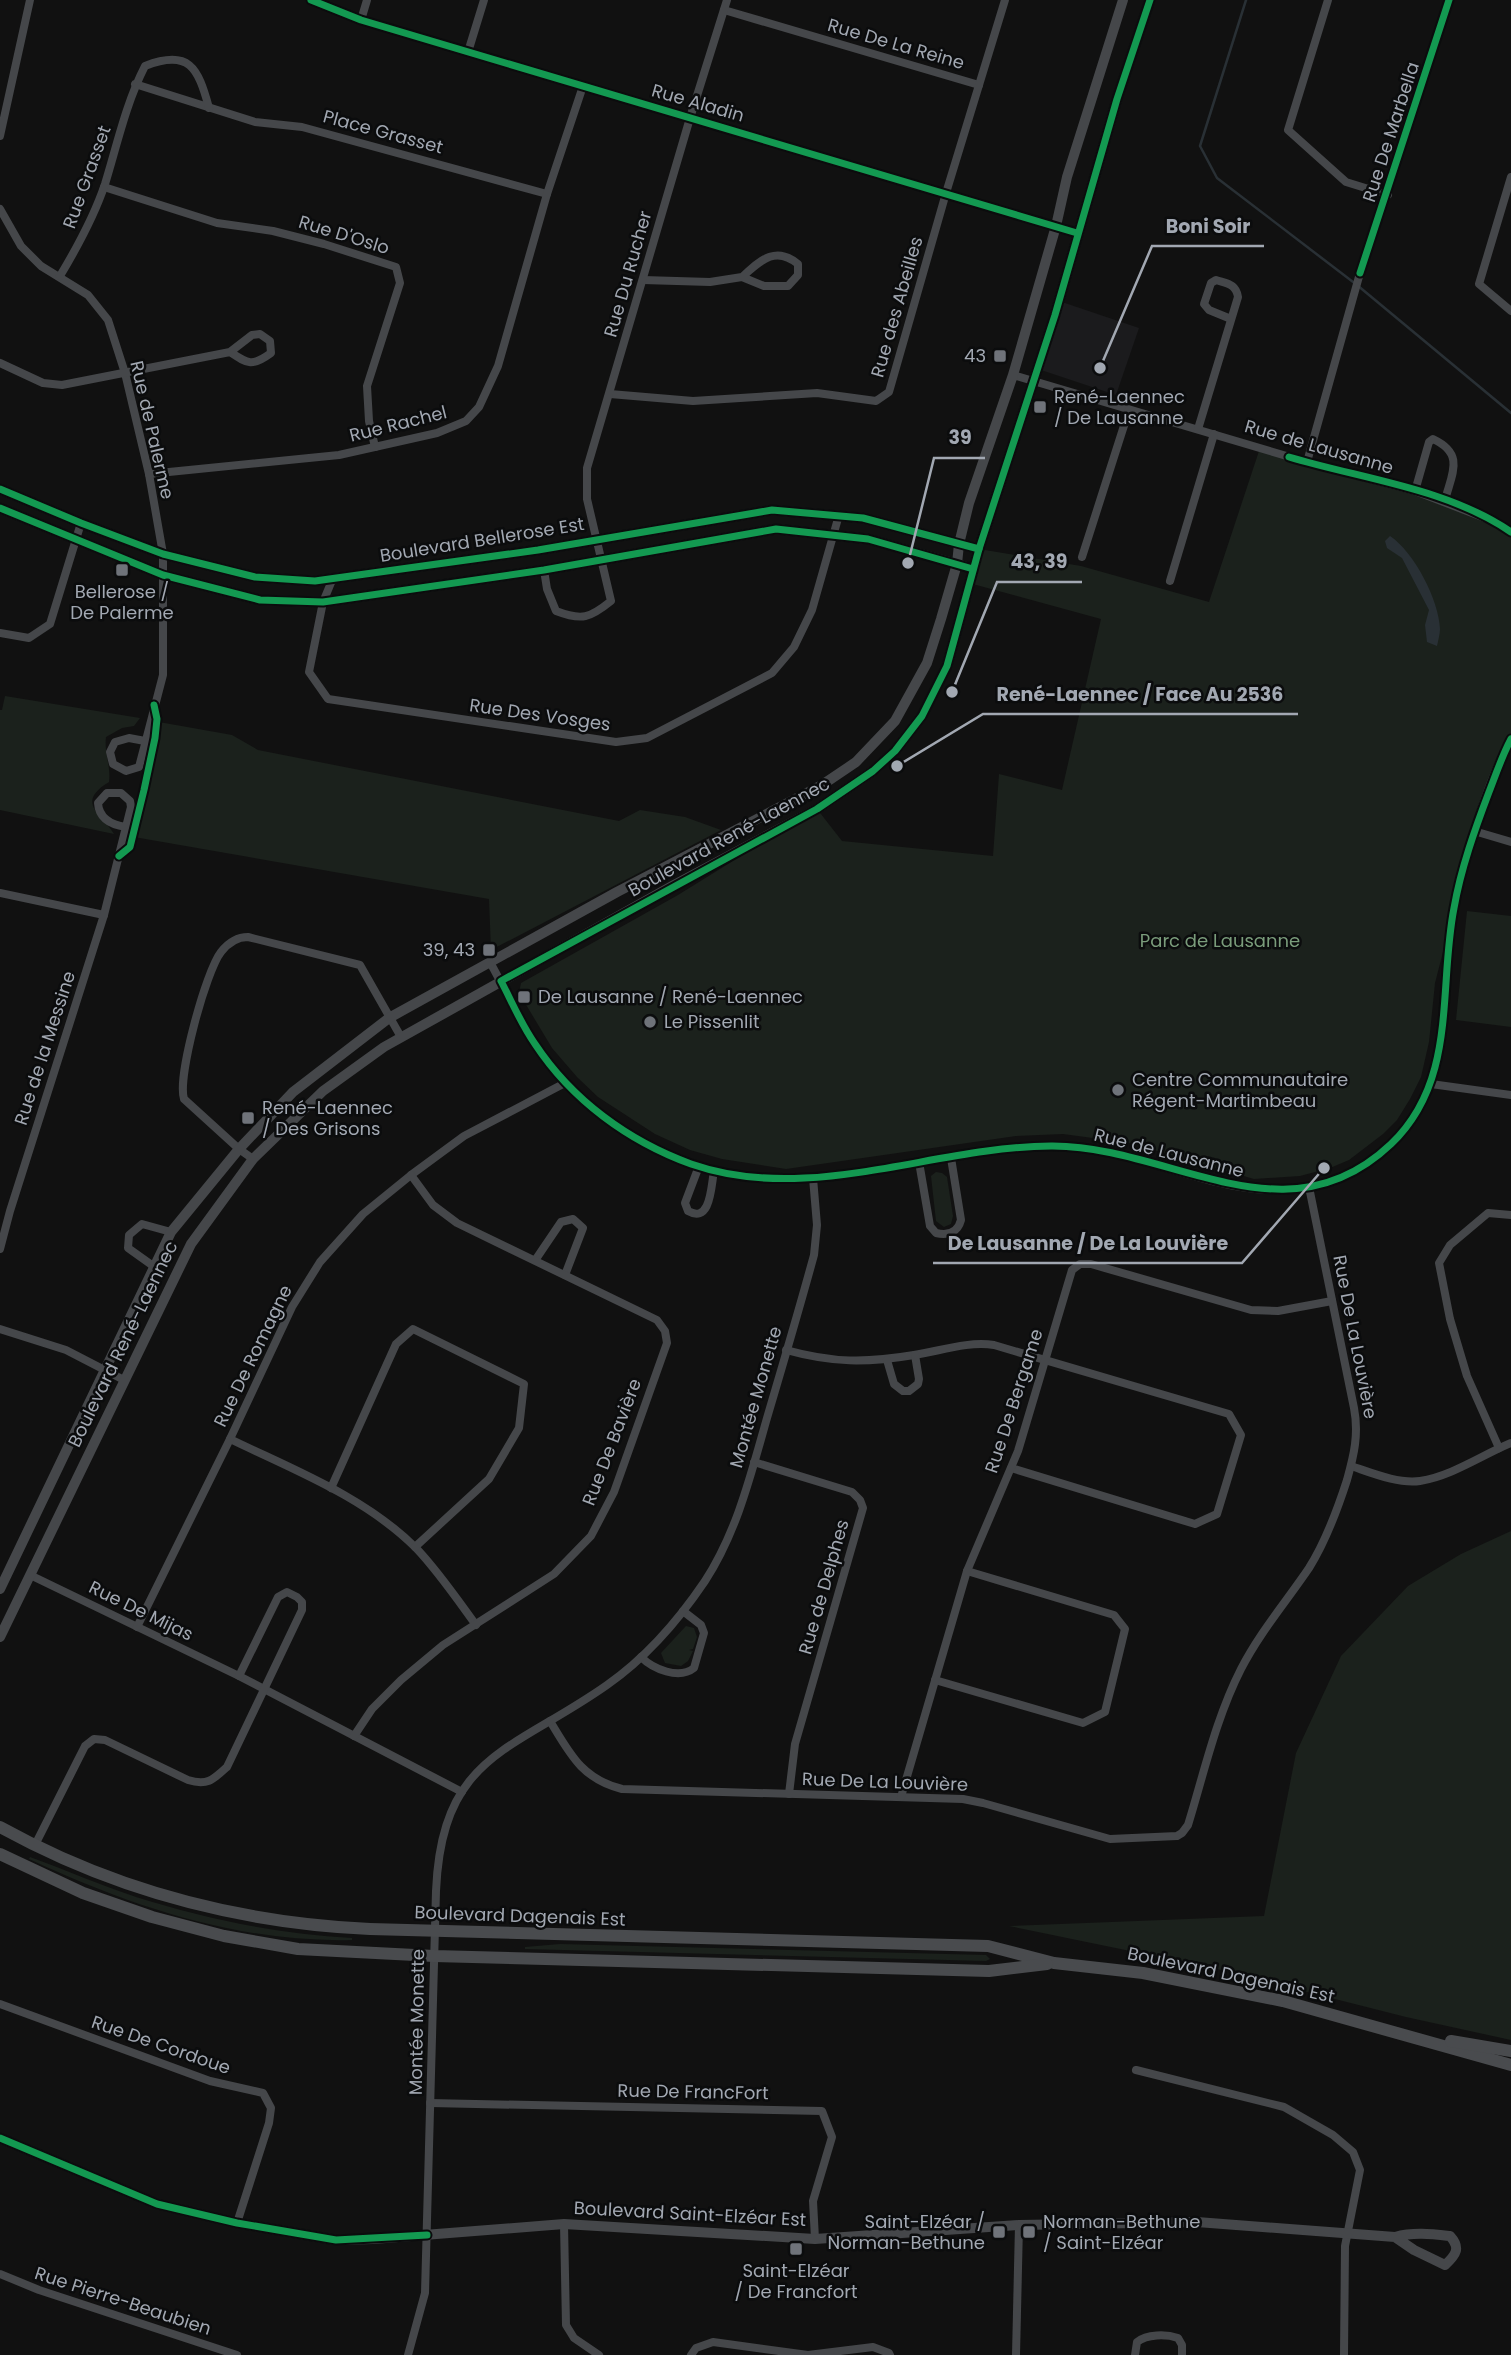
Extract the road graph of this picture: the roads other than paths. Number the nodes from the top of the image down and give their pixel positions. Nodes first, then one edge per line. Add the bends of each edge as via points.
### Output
1 (30, 0) edge
2 (311, 0) edge
3 (367, 0) edge
4 (484, 0) edge
5 (727, 0) edge
6 (1005, 0) edge
7 (1123, 0) edge
8 (1150, 0) edge
9 (1328, 0) edge
10 (1449, 0) edge
11 (724, 10) junction
12 (361, 20) junction
13 (468, 52) junction
14 (0, 84) edge
15 (135, 84) junction
16 (979, 85) junction
17 (10, 86) junction
18 (583, 86) junction
19 (209, 108) junction
20 (690, 117) junction
21 (0, 136) edge
22 (1511, 177) edge
23 (104, 187) junction
24 (946, 193) junction
25 (547, 194) junction
26 (1388, 195) junction
27 (1507, 202) edge
28 (0, 209) edge
29 (1056, 226) junction
30 (1077, 233) junction
31 (60, 276) junction
32 (742, 277) junction
33 (643, 280) junction
34 (1511, 310) edge
35 (1231, 319) junction
36 (230, 352) junction
37 (0, 363) edge
38 (125, 373) junction
39 (1013, 375) junction
40 (1034, 383) junction
41 (610, 394) junction
42 (1129, 410) junction
43 (1198, 429) junction
44 (1214, 434) junction
45 (374, 447) junction
46 (1307, 462) junction
47 (149, 474) junction
48 (0, 489) edge
49 (1415, 491) junction
50 (1445, 500) junction
51 (0, 508) edge
52 (839, 514) junction
53 (81, 523) junction
54 (1511, 532) edge
55 (833, 534) junction
56 (596, 538) junction
57 (77, 539) junction
58 (959, 544) junction
59 (979, 549) junction
60 (163, 554) junction
61 (1082, 556) dead end
62 (601, 560) junction
63 (957, 564) junction
64 (973, 569) junction
65 (544, 570) junction
66 (163, 575) junction
67 (333, 578) junction
68 (1170, 580) dead end
69 (323, 602) junction
70 (0, 633) edge
71 (1511, 739) edge
72 (145, 741) junction
73 (126, 827) junction
74 (1474, 831) junction
75 (1511, 842) edge
76 (0, 893) edge
77 (104, 915) junction
78 (491, 964) junction
79 (501, 981) junction
80 (389, 1018) junction
81 (401, 1037) junction
82 (565, 1083) junction
83 (1432, 1084) junction
84 (1511, 1096) edge
85 (239, 1149) junction
86 (253, 1158) junction
87 (951, 1158) junction
88 (919, 1162) junction
89 (699, 1166) junction
90 (714, 1171) junction
91 (411, 1175) junction
92 (813, 1178) junction
93 (1309, 1187) junction
94 (0, 1207) edge
95 (10, 1210) junction
96 (1511, 1215) edge
97 (172, 1232) junction
98 (0, 1250) edge
99 (536, 1259) junction
100 (156, 1268) junction
101 (565, 1275) junction
102 (1332, 1301) junction
103 (0, 1329) edge
104 (786, 1350) junction
105 (915, 1355) junction
106 (1044, 1359) junction
107 (887, 1360) junction
108 (106, 1371) junction
109 (124, 1380) junction
110 (230, 1440) junction
111 (1511, 1443) edge
112 (1499, 1448) junction
113 (754, 1462) junction
114 (1351, 1466) junction
115 (1011, 1468) junction
116 (331, 1488) junction
117 (415, 1547) junction
118 (967, 1571) junction
119 (30, 1574) junction
120 (0, 1589) edge
121 (684, 1611) junction
122 (476, 1625) junction
123 (137, 1627) junction
124 (0, 1637) edge
125 (642, 1657) junction
126 (239, 1676) junction
127 (934, 1680) junction
128 (263, 1689) junction
129 (550, 1721) junction
130 (354, 1736) junction
131 (462, 1792) junction
132 (789, 1794) junction
133 (901, 1797) junction
134 (0, 1827) edge
135 (35, 1845) junction
136 (0, 1854) edge
137 (435, 1931) junction
138 (434, 1956) junction
139 (1054, 1963) junction
140 (0, 2004) edge
141 (1399, 2032) junction
142 (1511, 2051) edge
143 (1511, 2065) edge
144 (1136, 2070) dead end
145 (430, 2103) junction
146 (0, 2138) edge
147 (237, 2223) junction
148 (564, 2224) junction
149 (1018, 2225) junction
150 (1347, 2233) junction
151 (427, 2235) junction
152 (1395, 2237) junction
153 (815, 2239) junction
154 (0, 2274) edge
155 (237, 2355) edge
156 (408, 2355) edge
157 (599, 2355) edge
158 (691, 2355) edge
159 (808, 2355) edge
160 (890, 2355) edge
161 (1016, 2355) edge
162 (1135, 2355) edge
163 (1182, 2355) edge
164 (1344, 2355) edge

1 - 17 street
2 - 12 street, Rue Aladin
3 - 12 street
4 - 13 street
5 - 11 street, Rue Du Rucher
6 - 16 street, Rue des Abeilles
7 - 29 street, Boulevard René-Laennec
8 - 30 street, Boulevard René-Laennec
9 - 26 street via 1288,130 1346,182
10 - 26 street, Rue De Marbella
11 - 16 street, Rue De La Reine
11 - 20 street, Rue Du Rucher
12 - 13 street, Rue Aladin
13 - 18 street, Rue Aladin
14 - 17 street
15 - 19 street, Place Grasset
15 - 19 street via 145,66 180,59 194,67
15 - 23 street, Rue Grasset
16 - 24 street, Rue des Abeilles
17 - 21 street
18 - 20 street, Rue Aladin
18 - 25 street, Rue Rachel
19 - 25 street, Place Grasset via 255,122 355,140
20 - 24 street, Rue Aladin
20 - 33 street, Rue Du Rucher
22 - 27 street
23 - 31 street, Rue Grasset via 82,240
23 - 45 street, Rue D'Oslo via 217,223 274,231 396,267 400,283 367,386
24 - 29 street, Rue Aladin
24 - 41 street, Rue des Abeilles via 889,392 876,401 817,393 694,401
25 - 45 street, Rue Rachel via 498,366 479,407 466,421 437,433
26 - 46 street, Rue De Marbella via 1360,274
27 - 34 street via 1479,284
28 - 31 street, Rue de Palerme via 21,246 41,266
29 - 30 street, Rue Aladin
29 - 39 street, Boulevard René-Laennec
30 - 40 street, Boulevard René-Laennec
31 - 38 street, Rue de Palerme via 88,295 108,320
32 - 32 street via 764,286 788,286 798,275 798,264 776,254
32 - 33 street via 710,282
33 - 41 street, Rue Du Rucher
35 - 35 street via 1237,290 1216,280 1204,304
35 - 43 street
36 - 36 street via 247,363 259,362 271,353 271,341 260,334 251,335
36 - 38 street
37 - 38 street via 43,383 62,385
38 - 47 street, Rue de Palerme
39 - 40 street, Rue de Lausanne
39 - 58 street, Boulevard René-Laennec
40 - 42 street, Rue de Lausanne
40 - 59 street, Boulevard René-Laennec
41 - 56 street, Rue Du Rucher via 587,468 587,499
42 - 43 street, Rue de Lausanne
42 - 61 street
43 - 44 street, Rue de Lausanne
44 - 46 street, Rue de Lausanne
44 - 68 street
45 - 47 street, Rue Rachel via 339,455
46 - 49 street, Rue de Lausanne
47 - 60 street, Rue de Palerme
48 - 53 street, Boulevard Bellerose Est
49 - 50 street, Rue de Lausanne
49 - 50 street via 1433,439 1453,454 1455,461
50 - 54 street, Rue de Lausanne
51 - 57 street
52 - 55 street, Rue Des Vosges
52 - 56 street, Boulevard Bellerose Est via 772,510
52 - 58 street, Boulevard Bellerose Est
53 - 57 street
53 - 60 street, Boulevard Bellerose Est
55 - 62 street via 776,529
55 - 63 street
55 - 69 street, Rue Des Vosges via 812,610 794,648 772,673 647,738 616,742 328,699 309,672
56 - 62 street, Rue Du Rucher
56 - 67 street, Boulevard Bellerose Est
57 - 66 street
57 - 70 street via 50,624 29,638
58 - 59 street, Boulevard Bellerose Est
58 - 63 street, Boulevard René-Laennec
59 - 64 street, Boulevard René-Laennec
60 - 66 street, Rue de Palerme
60 - 67 street, Boulevard Bellerose Est via 255,577
62 - 65 street
62 - 65 street via 611,601 595,614 576,619 556,611
63 - 64 street
63 - 78 street, Boulevard René-Laennec via 927,663 911,695 895,721 856,762 822,785
64 - 79 street, Boulevard René-Laennec via 936,692 895,751 873,771 817,809
65 - 69 street
66 - 69 street via 260,600
66 - 72 street, Rue de Palerme via 163,675
67 - 69 street, Rue Des Vosges
71 - 74 street, Rue de Lausanne
72 - 72 street, Rue de Palerme via 129,737 115,742 110,751 113,764 126,771 139,767
73 - 73 street, Rue de la Messine via 130,801 121,793 107,793 98,803 101,814
73 - 77 street, Rue de la Messine
74 - 75 street
74 - 83 street, Rue de Lausanne via 1453,909 1442,1032
76 - 77 street
77 - 95 street, Rue de la Messine
78 - 79 street, Rue de Lausanne
78 - 80 street, Boulevard René-Laennec
79 - 81 street, Boulevard René-Laennec
79 - 82 street, Rue de Lausanne via 533,1042
80 - 81 street
80 - 85 street, Boulevard René-Laennec via 293,1092
80 - 85 street via 360,965 248,937 238,937 223,950 204,992 181,1090 184,1099
81 - 86 street, Boulevard René-Laennec via 323,1091
82 - 89 street, Rue de Lausanne via 637,1139
82 - 91 street, Rue De Romagne via 464,1136
83 - 84 street
83 - 93 street, Rue de Lausanne via 1390,1145 1355,1170
85 - 86 street
85 - 97 street, Boulevard René-Laennec
86 - 109 street, Boulevard René-Laennec via 191,1244
87 - 88 street, Rue de Lausanne
87 - 88 street via 961,1220 956,1230 944,1234 930,1226
87 - 93 street, Rue de Lausanne via 1030,1147 1073,1147 1118,1153 1240,1187
88 - 92 street, Rue de Lausanne
89 - 90 street, Rue de Lausanne
89 - 90 street via 685,1203 692,1213 706,1209
90 - 92 street, Rue de Lausanne via 757,1178
91 - 99 street, Rue De Bavière via 433,1205 457,1223
91 - 110 street, Rue De Romagne via 363,1214 320,1262 292,1307
92 - 104 street, Montée Monette via 817,1240
93 - 102 street, Rue De La Louvière
94 - 95 street
95 - 98 street, Rue de la Messine
96 - 112 street via 1488,1213 1450,1245 1439,1264 1467,1376
97 - 100 street, Boulevard René-Laennec
97 - 100 street, Boulevard René-Laennec via 142,1224 130,1235 128,1248
99 - 101 street, Rue De Bavière
99 - 101 street via 561,1223 573,1219 583,1228
100 - 108 street, Boulevard René-Laennec
101 - 122 street, Rue De Bavière via 657,1320 667,1343 614,1492 591,1536 554,1574
102 - 106 street, Rue De Bergame via 1278,1311 1251,1310 1080,1264 1069,1276
102 - 114 street, Rue De La Louvière via 1356,1420
103 - 108 street via 66,1350
104 - 107 street via 834,1361
104 - 113 street, Montée Monette
105 - 106 street via 984,1343
105 - 107 street
105 - 107 street via 919,1379 909,1391 894,1384
106 - 115 street, Rue De Bergame
106 - 115 street via 1229,1414 1241,1435 1217,1514 1195,1524
108 - 109 street
108 - 120 street, Boulevard René-Laennec
109 - 119 street, Boulevard René-Laennec
110 - 116 street
110 - 123 street, Rue De Romagne
111 - 112 street
112 - 114 street via 1420,1481
113 - 121 street, Montée Monette via 723,1548
113 - 132 street, Rue de Delphes via 852,1492 863,1508 795,1744
114 - 133 street, Rue De La Louvière via 1318,1552 1265,1628 1231,1691 1182,1833 1110,1839 973,1800
115 - 118 street, Rue De Bergame
116 - 117 street
116 - 117 street via 396,1344 412,1329 524,1384 519,1428 489,1479
117 - 122 street
118 - 127 street, Rue De Bergame
118 - 127 street via 1114,1615 1125,1629 1105,1713 1083,1723
119 - 123 street, Rue De Mijas
119 - 124 street, Boulevard René-Laennec
121 - 125 street, Montée Monette
121 - 125 street via 704,1633 694,1668 683,1673 665,1671
122 - 130 street, Rue De Bavière via 401,1680 372,1709
123 - 126 street, Rue De Mijas
125 - 129 street, Montée Monette via 608,1685
126 - 128 street, Rue De Mijas
126 - 128 street via 278,1597 287,1592 297,1597 302,1610
127 - 133 street, Rue De Bergame
128 - 130 street, Rue De Mijas
128 - 135 street via 227,1767 200,1784 94,1739 85,1746
129 - 131 street, Montée Monette via 489,1760
129 - 132 street, Rue De La Louvière via 583,1770 611,1786 635,1791
130 - 131 street, Rue De Mijas
131 - 137 street, Montée Monette via 440,1848
132 - 133 street, Rue De La Louvière
134 - 135 main road, Boulevard Dagenais Est
135 - 137 main road, Boulevard Dagenais Est via 137,1888 230,1913 313,1926
136 - 138 main road, Boulevard Dagenais Est via 97,1898 208,1933 298,1949
137 - 138 street, Montée Monette
137 - 139 main road, Boulevard Dagenais Est via 988,1947
138 - 139 main road, Boulevard Dagenais Est via 989,1971
138 - 145 street, Montée Monette
139 - 141 main road, Boulevard Dagenais Est via 1233,1990
140 - 147 street, Rue De Cordoue via 210,2081 263,2093 271,2108 269,2123
141 - 142 main road, Boulevard Dagenais Est
141 - 143 main road, Boulevard Dagenais Est
144 - 150 street via 1284,2106 1333,2135 1353,2152 1360,2170
145 - 151 street, Montée Monette
145 - 153 street, Rue De FrancFort via 822,2111 832,2137 813,2201
146 - 147 street, Boulevard Saint-Elzéar Est via 157,2204
147 - 151 street, Boulevard Saint-Elzéar Est via 336,2240
148 - 151 street, Boulevard Saint-Elzéar Est
148 - 153 street, Boulevard Saint-Elzéar Est
148 - 157 street via 566,2325 574,2338
149 - 150 street, Boulevard Saint-Elzéar Est via 1197,2222
149 - 153 street, Boulevard Saint-Elzéar Est
149 - 161 street
150 - 152 street, Boulevard Saint-Elzéar Est
150 - 164 street
151 - 156 street, Montée Monette via 425,2297
152 - 152 street, Boulevard Saint-Elzéar Est via 1409,2233 1450,2236 1457,2249 1445,2265
154 - 155 street, Rue Pierre-Beaubien
158 - 159 street via 713,2342
159 - 160 street via 873,2347
162 - 163 street via 1142,2338 1168,2335 1178,2338

